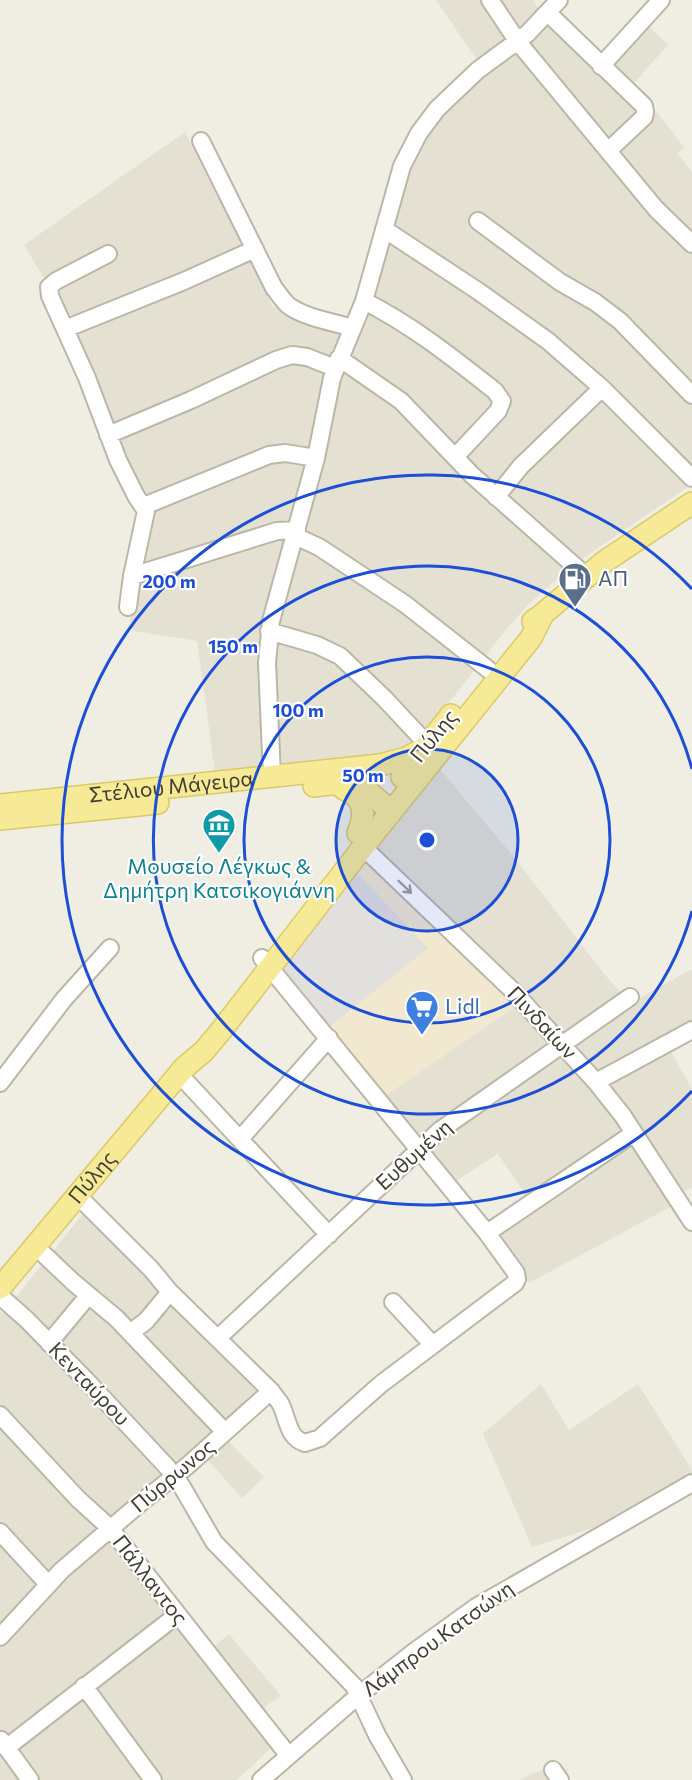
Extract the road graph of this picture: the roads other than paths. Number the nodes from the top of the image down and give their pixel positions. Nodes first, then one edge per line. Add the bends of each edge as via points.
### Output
1 (490, 0) edge
2 (661, 0) edge
3 (554, 6) edge
4 (518, 42) junction
5 (601, 66) junction
6 (201, 141) dead end
7 (609, 150) junction
8 (478, 221) dead end
9 (384, 229) junction
10 (692, 244) edge
11 (255, 249) junction
12 (108, 254) dead end
13 (364, 301) junction
14 (353, 328) junction
15 (65, 329) junction
16 (337, 363) junction
17 (602, 388) junction
18 (692, 395) edge
19 (108, 435) junction
20 (455, 457) junction
21 (316, 458) junction
22 (692, 478) edge
23 (496, 497) junction
24 (692, 503) edge
25 (144, 507) junction
26 (296, 533) junction
27 (132, 576) junction
28 (586, 576) junction
29 (128, 607) dead end
30 (543, 614) junction
31 (269, 631) junction
32 (489, 670) junction
33 (424, 747) junction
34 (342, 768) junction
35 (272, 776) junction
36 (323, 785) junction
37 (390, 802) junction
38 (0, 805) edge
39 (0, 819) edge
40 (360, 840) junction
41 (110, 948) dead end
42 (267, 963) junction
43 (630, 997) dead end
44 (692, 1030) edge
45 (329, 1038) junction
46 (563, 1045) junction
47 (182, 1071) junction
48 (596, 1082) junction
49 (0, 1083) edge
50 (634, 1133) junction
51 (240, 1139) junction
52 (418, 1149) junction
53 (78, 1196) junction
54 (692, 1222) edge
55 (487, 1233) junction
56 (329, 1235) junction
57 (35, 1246) junction
58 (0, 1288) edge
59 (170, 1292) junction
60 (0, 1296) edge
61 (88, 1296) junction
62 (393, 1302) dead end
63 (130, 1333) junction
64 (218, 1338) junction
65 (49, 1343) junction
66 (432, 1344) junction
67 (270, 1391) junction
68 (0, 1415) edge
69 (225, 1432) junction
70 (174, 1476) junction
71 (692, 1483) edge
72 (110, 1528) junction
73 (0, 1532) edge
74 (48, 1584) junction
75 (177, 1615) junction
76 (0, 1637) edge
77 (84, 1686) junction
78 (359, 1695) junction
79 (3, 1743) edge
80 (289, 1756) junction
81 (30, 1780) edge
82 (153, 1780) edge
83 (261, 1780) edge
84 (403, 1780) edge

1 - 4 street
2 - 5 street
3 - 4 street
3 - 5 street
4 - 7 street
4 - 9 street via 472,75 431,116 405,160
5 - 7 street via 644,106 645,112 639,123
6 - 11 street
7 - 10 street via 656,209
8 - 18 street via 620,321
9 - 13 street
9 - 17 street via 527,325
11 - 14 street via 274,288 290,306
11 - 15 street
12 - 15 street via 49,286
13 - 14 street
13 - 20 street via 441,350 502,401 498,411
14 - 16 street
15 - 19 street
16 - 19 street via 292,355 276,360
16 - 20 street via 400,401
16 - 21 street
17 - 22 street
17 - 23 street via 521,466
19 - 25 street
20 - 23 street
21 - 25 street via 285,453 268,455
21 - 26 street
23 - 28 street
24 - 28 main road, Πύλης
25 - 27 street via 145,522
26 - 27 street via 277,531
26 - 31 street
26 - 32 street via 405,604
27 - 29 street
28 - 30 main road, Πύλης
30 - 32 main road, Πύλης via 521,631
30 - 37 main road, Πύλης via 531,638
31 - 33 street via 340,656 384,698
31 - 35 street
32 - 33 main road, Πύλης
33 - 34 main road, Στέλιου Μάγειρα via 394,762
33 - 37 main road, Πύλης
34 - 35 main road, Στέλιου Μάγειρα
34 - 37 main road via 369,775
35 - 38 main road, Στέλιου Μάγειρα
36 - 37 main road, Στέλιου Μάγειρα via 354,784
36 - 39 main road, Στέλιου Μάγειρα
36 - 40 main road via 350,792 362,803
37 - 40 main road, Πύλης
40 - 42 main road, Πύλης
40 -> 46 street, Πινδαίων
41 - 49 street via 64,999
42 - 45 street
42 - 47 main road, Πύλης via 195,1045
43 - 46 street, Ευθυμένη
44 - 48 street
45 - 51 street
45 - 52 street
46 - 48 street, Πινδαίων
46 - 52 street, Ευθυμένη via 455,1118
47 - 51 street
47 - 53 main road, Πύλης
48 - 50 street, Πινδαίων
50 - 54 street, Πινδαίων
50 - 55 street
51 - 56 street
52 - 55 street
52 - 56 street, Ευθυμένη
53 - 57 main road, Πύλης
53 - 59 street
55 - 66 street via 513,1269 516,1281
56 - 64 street, Ευθυμένη
57 - 58 main road, Πύλης
57 - 61 street
59 - 63 street via 146,1321
59 - 64 street
60 - 65 street, Κενταύρου
61 - 63 street
61 - 65 street
62 - 66 street
63 - 69 street
64 - 67 street
65 - 70 street, Κενταύρου
66 - 67 street via 311,1442 295,1438 280,1402
67 - 69 street, Πύρρωνος
68 - 72 street, Πάλλαντος
69 - 70 street, Πύρρωνος
70 - 72 street, Πύρρωνος
70 - 78 street, Κενταύρου via 214,1542
71 - 78 street, Λάμπρου Κατσώνη via 496,1593
72 - 74 street, Πύρρωνος
72 - 75 street, Πάλλαντος
73 - 74 street
74 - 76 street, Πύρρωνος
75 - 77 street
75 - 80 street, Πάλλαντος
77 - 79 street
77 - 82 street
78 - 80 street, Λάμπρου Κατσώνη
78 - 84 street, Κενταύρου
79 - 81 street
80 - 83 street, Λάμπρου Κατσώνη

